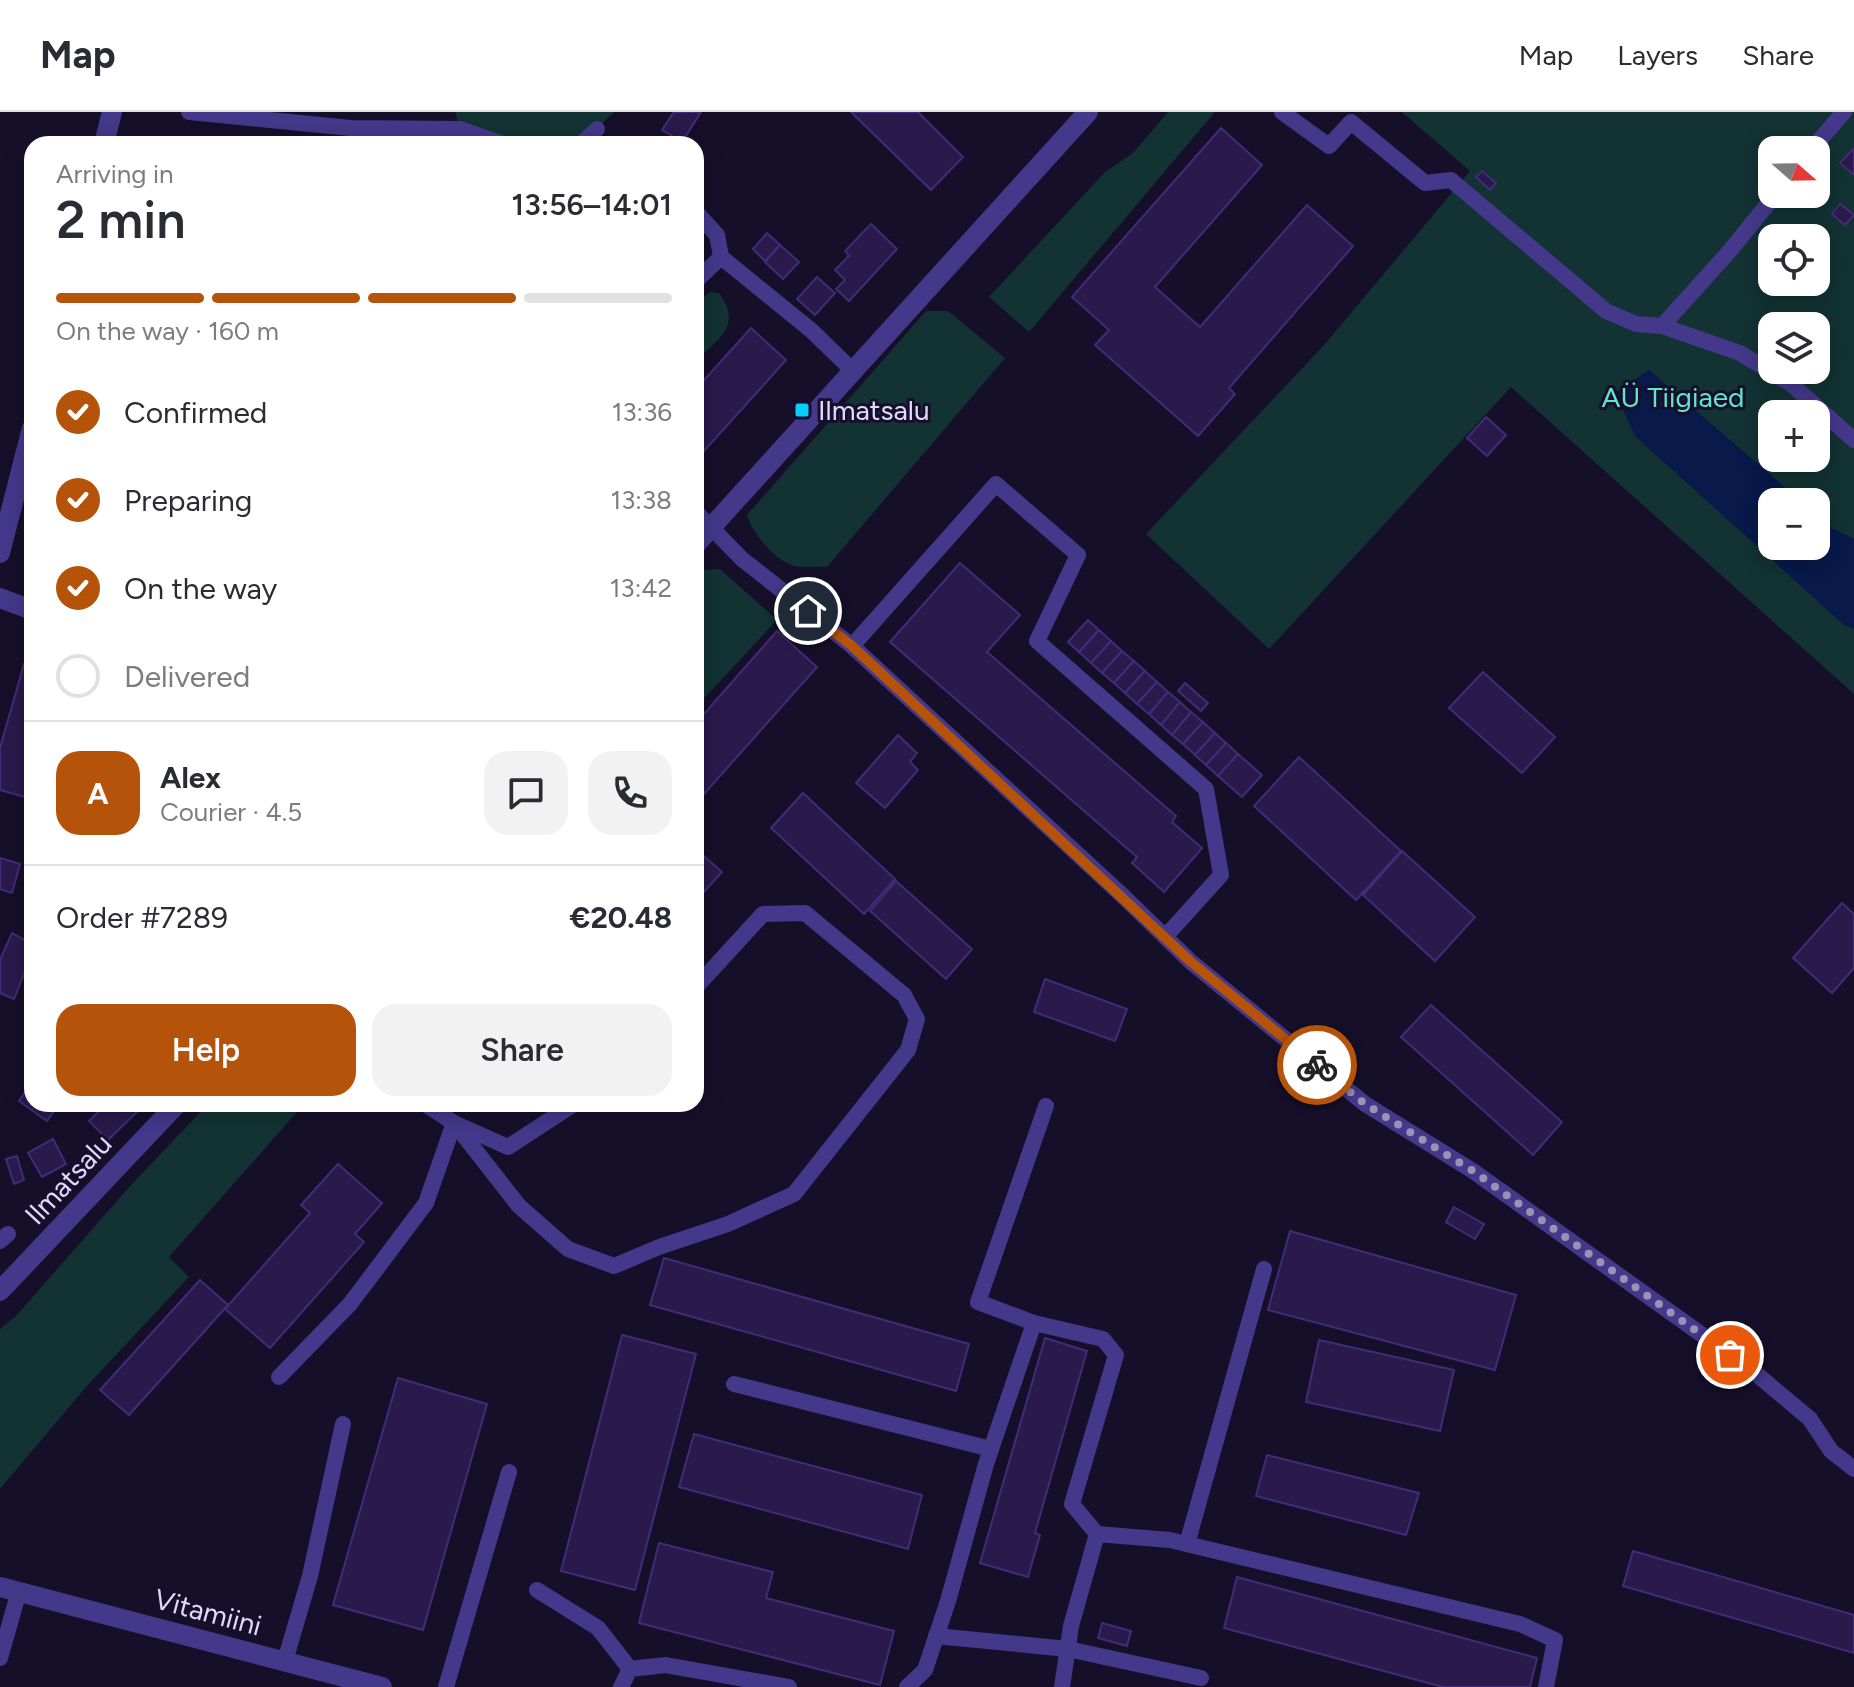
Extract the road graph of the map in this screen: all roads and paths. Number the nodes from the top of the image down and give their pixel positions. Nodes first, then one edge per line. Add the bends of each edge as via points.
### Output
1 (112, 112) edge
2 (189, 112) edge
3 (1088, 112) edge
4 (1282, 112) edge
5 (1844, 112) edge
6 (597, 129) dead end
7 (106, 136) edge
8 (480, 136) edge
9 (590, 136) edge
10 (1823, 136) edge
11 (1765, 208) edge
12 (704, 221) edge
13 (721, 257) junction
14 (704, 273) edge
15 (1662, 326) junction
16 (853, 371) junction
17 (1854, 440) edge
18 (24, 459) edge
19 (704, 520) edge
20 (711, 527) junction
21 (704, 535) edge
22 (0, 553) edge
23 (0, 598) edge
24 (24, 607) edge
25 (852, 646) junction
26 (1165, 937) junction
27 (704, 978) edge
28 (1046, 1106) dead end
29 (169, 1112) edge
30 (437, 1112) edge
31 (562, 1112) edge
32 (454, 1123) junction
33 (1264, 1269) dead end
34 (0, 1291) edge
35 (1034, 1323) junction
36 (279, 1377) dead end
37 (734, 1384) dead end
38 (343, 1424) dead end
39 (991, 1449) junction
40 (1854, 1469) edge
41 (509, 1472) dead end
42 (1097, 1534) junction
43 (1187, 1544) junction
44 (0, 1580) edge
45 (9, 1589) edge
46 (537, 1590) dead end
47 (936, 1636) junction
48 (1068, 1649) junction
49 (0, 1658) edge
50 (285, 1661) junction
51 (630, 1669) junction
52 (1201, 1678) dead end
53 (327, 1680) edge
54 (382, 1687) edge
55 (446, 1687) edge
56 (621, 1687) edge
57 (789, 1687) edge
58 (907, 1687) edge
59 (1062, 1687) edge
60 (1546, 1687) edge

1 - 7 street
2 - 8 lane via 351,128 460,129
3 - 16 street
4 - 15 lane via 1329,146 1351,122 1425,183 1451,180 1606,311 1636,324
5 - 10 lane
6 - 9 lane
11 - 15 lane
12 - 13 lane via 717,235
13 - 14 lane
13 - 16 lane
15 - 17 lane via 1740,353 1791,384
16 - 20 street
18 - 22 street
19 - 20 lane
20 - 21 street
20 - 25 lane via 742,559
23 - 24 street
25 - 26 lane
25 - 26 lane via 996,484 1078,555 1037,641 1206,789 1221,875
26 - 40 lane via 1365,1104 1473,1171 1754,1372 1810,1419 1831,1451
27 - 32 lane via 763,914 805,913 904,995 917,1019 908,1050 794,1194 614,1266 568,1249 519,1206
28 - 35 lane via 978,1302
29 - 34 street, Ilmatsalu
30 - 32 lane
31 - 32 lane via 508,1147
32 - 36 lane via 426,1203 350,1304
33 - 43 lane
35 - 39 lane
35 - 42 lane via 1103,1339 1116,1355 1072,1504
37 - 39 lane
38 - 50 lane via 310,1576
39 - 47 lane
41 - 55 lane
42 - 43 lane
42 - 48 lane
43 - 60 lane via 1520,1624 1555,1640
44 - 45 street, Vitamiini
45 - 49 lane
45 - 50 street, Vitamiini
46 - 51 lane via 598,1628
47 - 48 lane
47 - 58 lane via 925,1670
48 - 52 lane
48 - 59 lane
50 - 53 street, Vitamiini
51 - 56 lane
51 - 57 lane via 666,1665
53 - 54 street, Vitamiini

